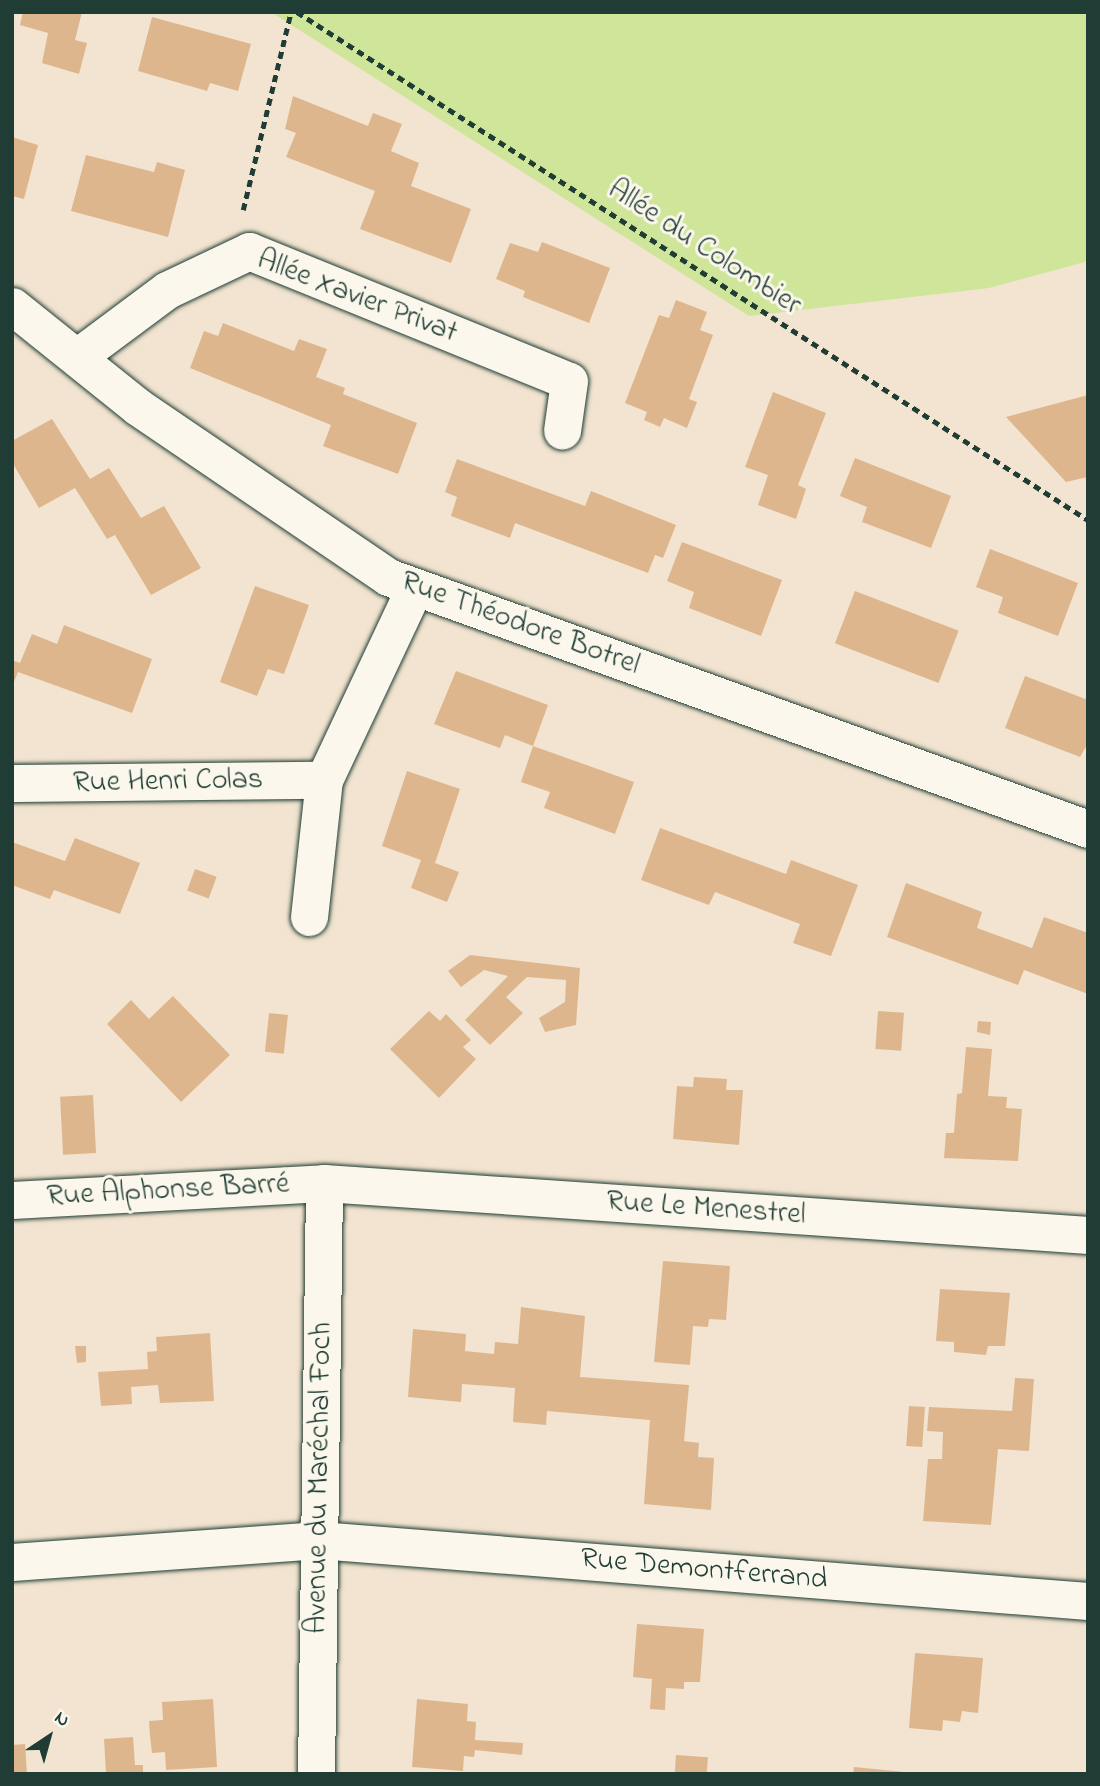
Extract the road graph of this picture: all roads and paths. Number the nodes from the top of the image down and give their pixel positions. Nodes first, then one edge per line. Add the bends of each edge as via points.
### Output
1 (291, 12) edge
2 (297, 12) edge
3 (250, 251) junction
4 (12, 306) edge
5 (77, 357) junction
6 (562, 431) dead end
7 (1088, 520) edge
8 (415, 587) junction
9 (324, 780) junction
10 (12, 783) edge
11 (1088, 829) edge
12 (309, 918) dead end
13 (324, 1183) junction
14 (12, 1200) edge
15 (1088, 1235) edge
16 (319, 1540) junction
17 (12, 1562) edge
18 (1088, 1601) edge
19 (316, 1774) edge

1 - 3 path via 241,222
2 - 7 path, Allée du Colombier
3 - 5 street, Allée Xavier Privat via 166,290
3 - 6 street, Allée Xavier Privat via 569,381
4 - 5 street, Rue Théodore Botrel
5 - 8 street, Rue Théodore Botrel via 138,407 304,522 388,577
8 - 9 street
8 - 11 street, Rue Théodore Botrel
9 - 10 street, Rue Henri Colas
9 - 12 street
13 - 14 street, Rue Alphonse Barré
13 - 15 street, Rue Le Menestrel
13 - 16 street, Avenue du Maréchal Foch
16 - 17 street, Rue Demontferrand
16 - 18 street, Rue Demontferrand
16 - 19 street, Avenue du Maréchal Foch

